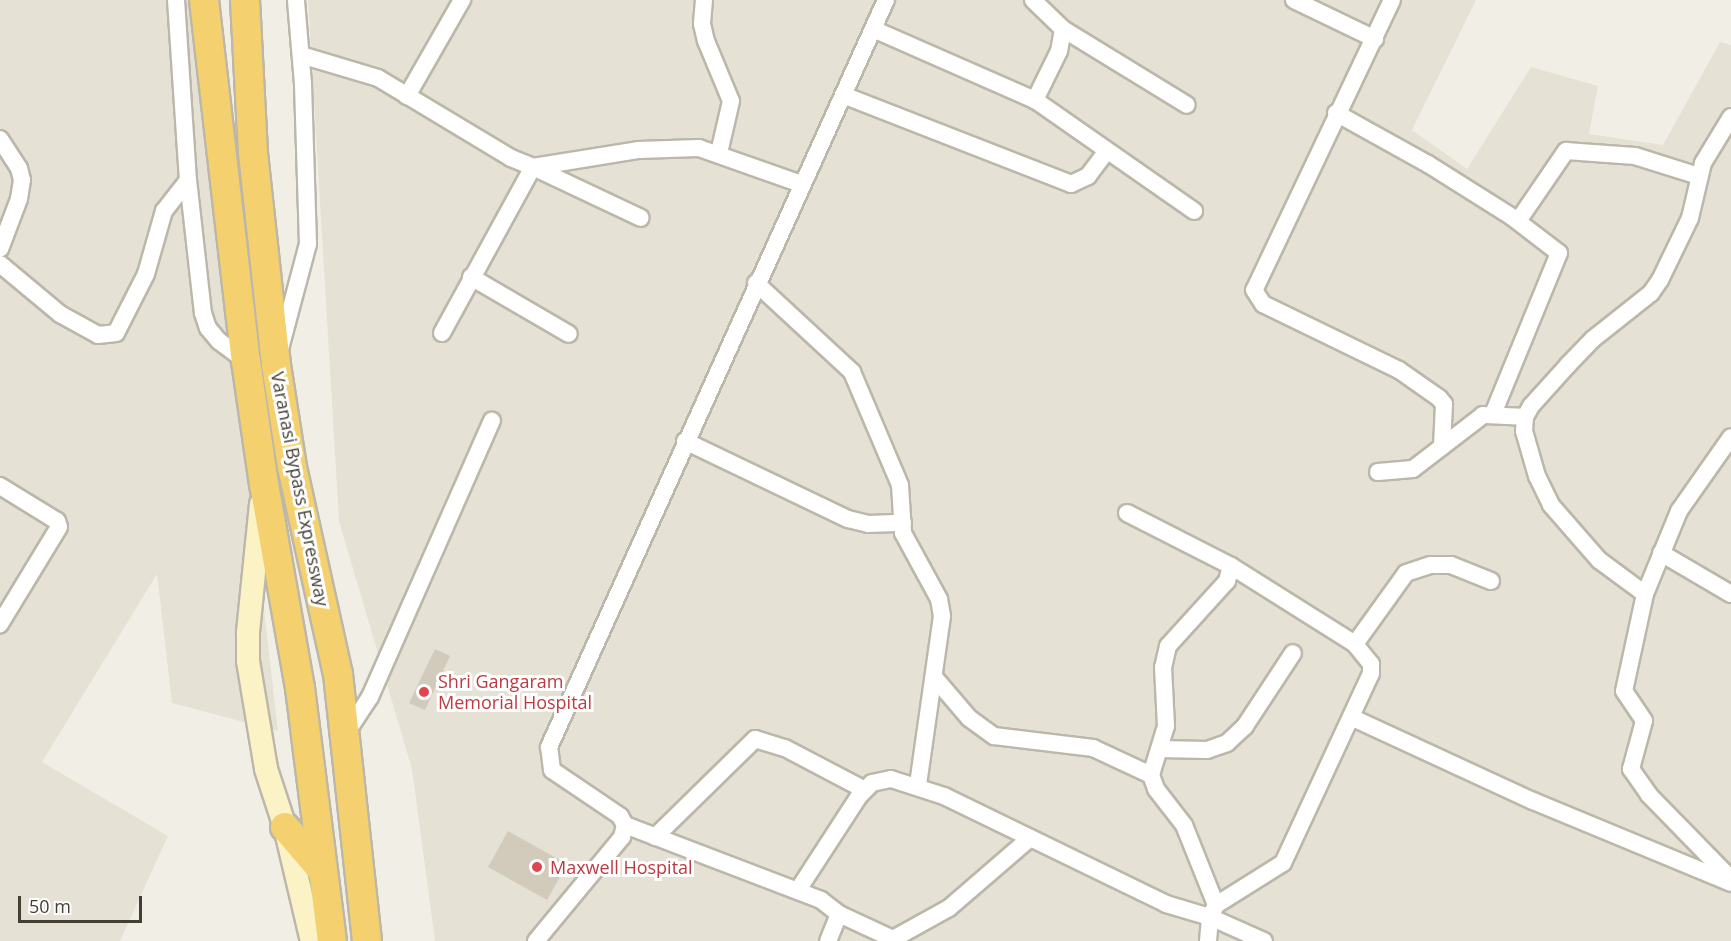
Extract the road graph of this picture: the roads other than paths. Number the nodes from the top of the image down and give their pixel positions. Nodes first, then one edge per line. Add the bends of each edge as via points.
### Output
1 (176, 0) edge
2 (204, 0) edge
3 (245, 0) edge
4 (296, 0) edge
5 (462, 0) edge
6 (704, 0) edge
7 (886, 0) edge
8 (1033, 0) edge
9 (1294, 0) edge
10 (1392, 0) edge
11 (873, 29) junction
12 (1063, 29) junction
13 (1375, 39) junction
14 (301, 56) junction
15 (843, 94) junction
16 (407, 96) junction
17 (1035, 100) junction
18 (1187, 105) dead end
19 (1336, 113) junction
20 (1731, 117) edge
21 (0, 139) edge
22 (1106, 152) junction
23 (719, 153) junction
24 (533, 167) junction
25 (1699, 176) junction
26 (188, 180) junction
27 (801, 184) junction
28 (1194, 211) dead end
29 (641, 218) dead end
30 (1518, 221) junction
31 (0, 249) edge
32 (0, 264) edge
33 (471, 277) junction
34 (756, 283) junction
35 (442, 333) dead end
36 (569, 334) dead end
37 (246, 361) junction
38 (276, 365) junction
39 (1493, 414) junction
40 (1525, 417) junction
41 (492, 421) dead end
42 (1731, 437) edge
43 (685, 441) junction
44 (1442, 447) junction
45 (1378, 472) dead end
46 (264, 484) junction
47 (0, 486) edge
48 (1127, 513) dead end
49 (903, 524) junction
50 (1661, 553) junction
51 (1231, 566) junction
52 (1491, 580) dead end
53 (1645, 594) junction
54 (1731, 594) edge
55 (0, 624) edge
56 (1355, 644) junction
57 (1293, 653) dead end
58 (934, 677) junction
59 (1351, 717) junction
60 (343, 738) junction
61 (1160, 749) junction
62 (1151, 775) junction
63 (918, 785) junction
64 (865, 790) junction
65 (625, 825) junction
66 (285, 827) junction
67 (656, 837) junction
68 (1030, 838) junction
69 (321, 868) junction
70 (1731, 881) edge
71 (798, 890) junction
72 (1213, 911) junction
73 (839, 914) junction
74 (312, 941) edge
75 (332, 941) edge
76 (367, 941) edge
77 (536, 941) edge
78 (828, 941) edge
79 (1208, 941) edge
80 (1264, 941) edge

1 - 26 street
2 - 37 highway, Varanasi Bypass Expressway
3 - 38 highway, Varanasi Bypass Expressway via 253,153
4 - 14 street
5 - 16 street
6 - 23 street via 702,24 706,41 731,101
7 - 11 street
8 - 12 street
9 - 13 street
10 - 13 street
11 - 15 street
11 - 17 street
12 - 17 street via 1059,51
12 - 18 street
13 - 19 street
14 - 16 street via 352,67
14 - 38 street via 308,244
15 - 22 street via 1071,184 1088,176
15 - 27 street
16 - 24 street via 511,159
17 - 22 street via 1072,122
19 - 30 street via 1428,164
19 - 44 street via 1258,276 1256,298 1426,387 1444,404
20 - 25 street
21 - 31 street via 19,168 22,180 20,199
22 - 28 street
23 - 24 street via 699,148 638,150
23 - 27 street
24 - 29 street
24 - 33 street
25 - 30 street via 1635,156 1566,151
25 - 40 street via 1690,218 1651,293 1593,339
26 - 32 street via 164,211 146,274 116,333 98,335 60,314
26 - 37 street via 203,314 219,341
27 - 34 street
30 - 39 street via 1559,253
33 - 35 street
33 - 36 street
34 - 43 street
34 - 49 street via 852,372 900,485
37 - 46 highway, Varanasi Bypass Expressway
38 - 60 highway, Varanasi Bypass Expressway via 292,467 338,674
39 - 40 street
39 - 44 street via 1483,415
40 - 53 street via 1526,444 1551,505 1599,560
41 - 60 street via 370,697
42 - 50 street via 1679,511
43 - 49 street via 848,519 868,524
43 - 65 street via 549,747 552,770 620,816
44 - 45 street via 1413,469
46 - 66 street via 248,661 266,769
46 - 69 highway, Varanasi Bypass Expressway via 300,688
47 - 55 street via 57,521 59,527
48 - 51 street
49 - 58 street via 911,553 941,607
50 - 53 street
50 - 54 street
51 - 56 street
51 - 61 street via 1227,581 1168,646 1163,667 1166,726
52 - 56 street via 1450,565 1431,565 1406,573
53 - 70 street via 1624,691 1644,721 1631,769 1648,795
56 - 59 street via 1371,664 1371,674
57 - 61 street via 1245,726 1227,743 1207,750
58 - 62 street via 969,718 994,736 1093,748
58 - 63 street
59 - 70 street via 1533,801
59 - 72 street via 1283,863
60 - 76 highway, Varanasi Bypass Expressway
61 - 62 street
62 - 72 street via 1156,789 1184,825
63 - 64 street via 891,779 872,783
63 - 68 street
64 - 67 street via 785,748 755,739
64 - 71 street
65 - 67 street
65 - 77 street via 622,837
66 - 69 highway
66 - 74 street
67 - 71 street
68 - 72 street via 1166,904
68 - 73 street via 950,908 893,939
69 - 75 highway, Varanasi Bypass Expressway
71 - 73 street via 834,907
72 - 79 street
72 - 80 street
73 - 78 street

